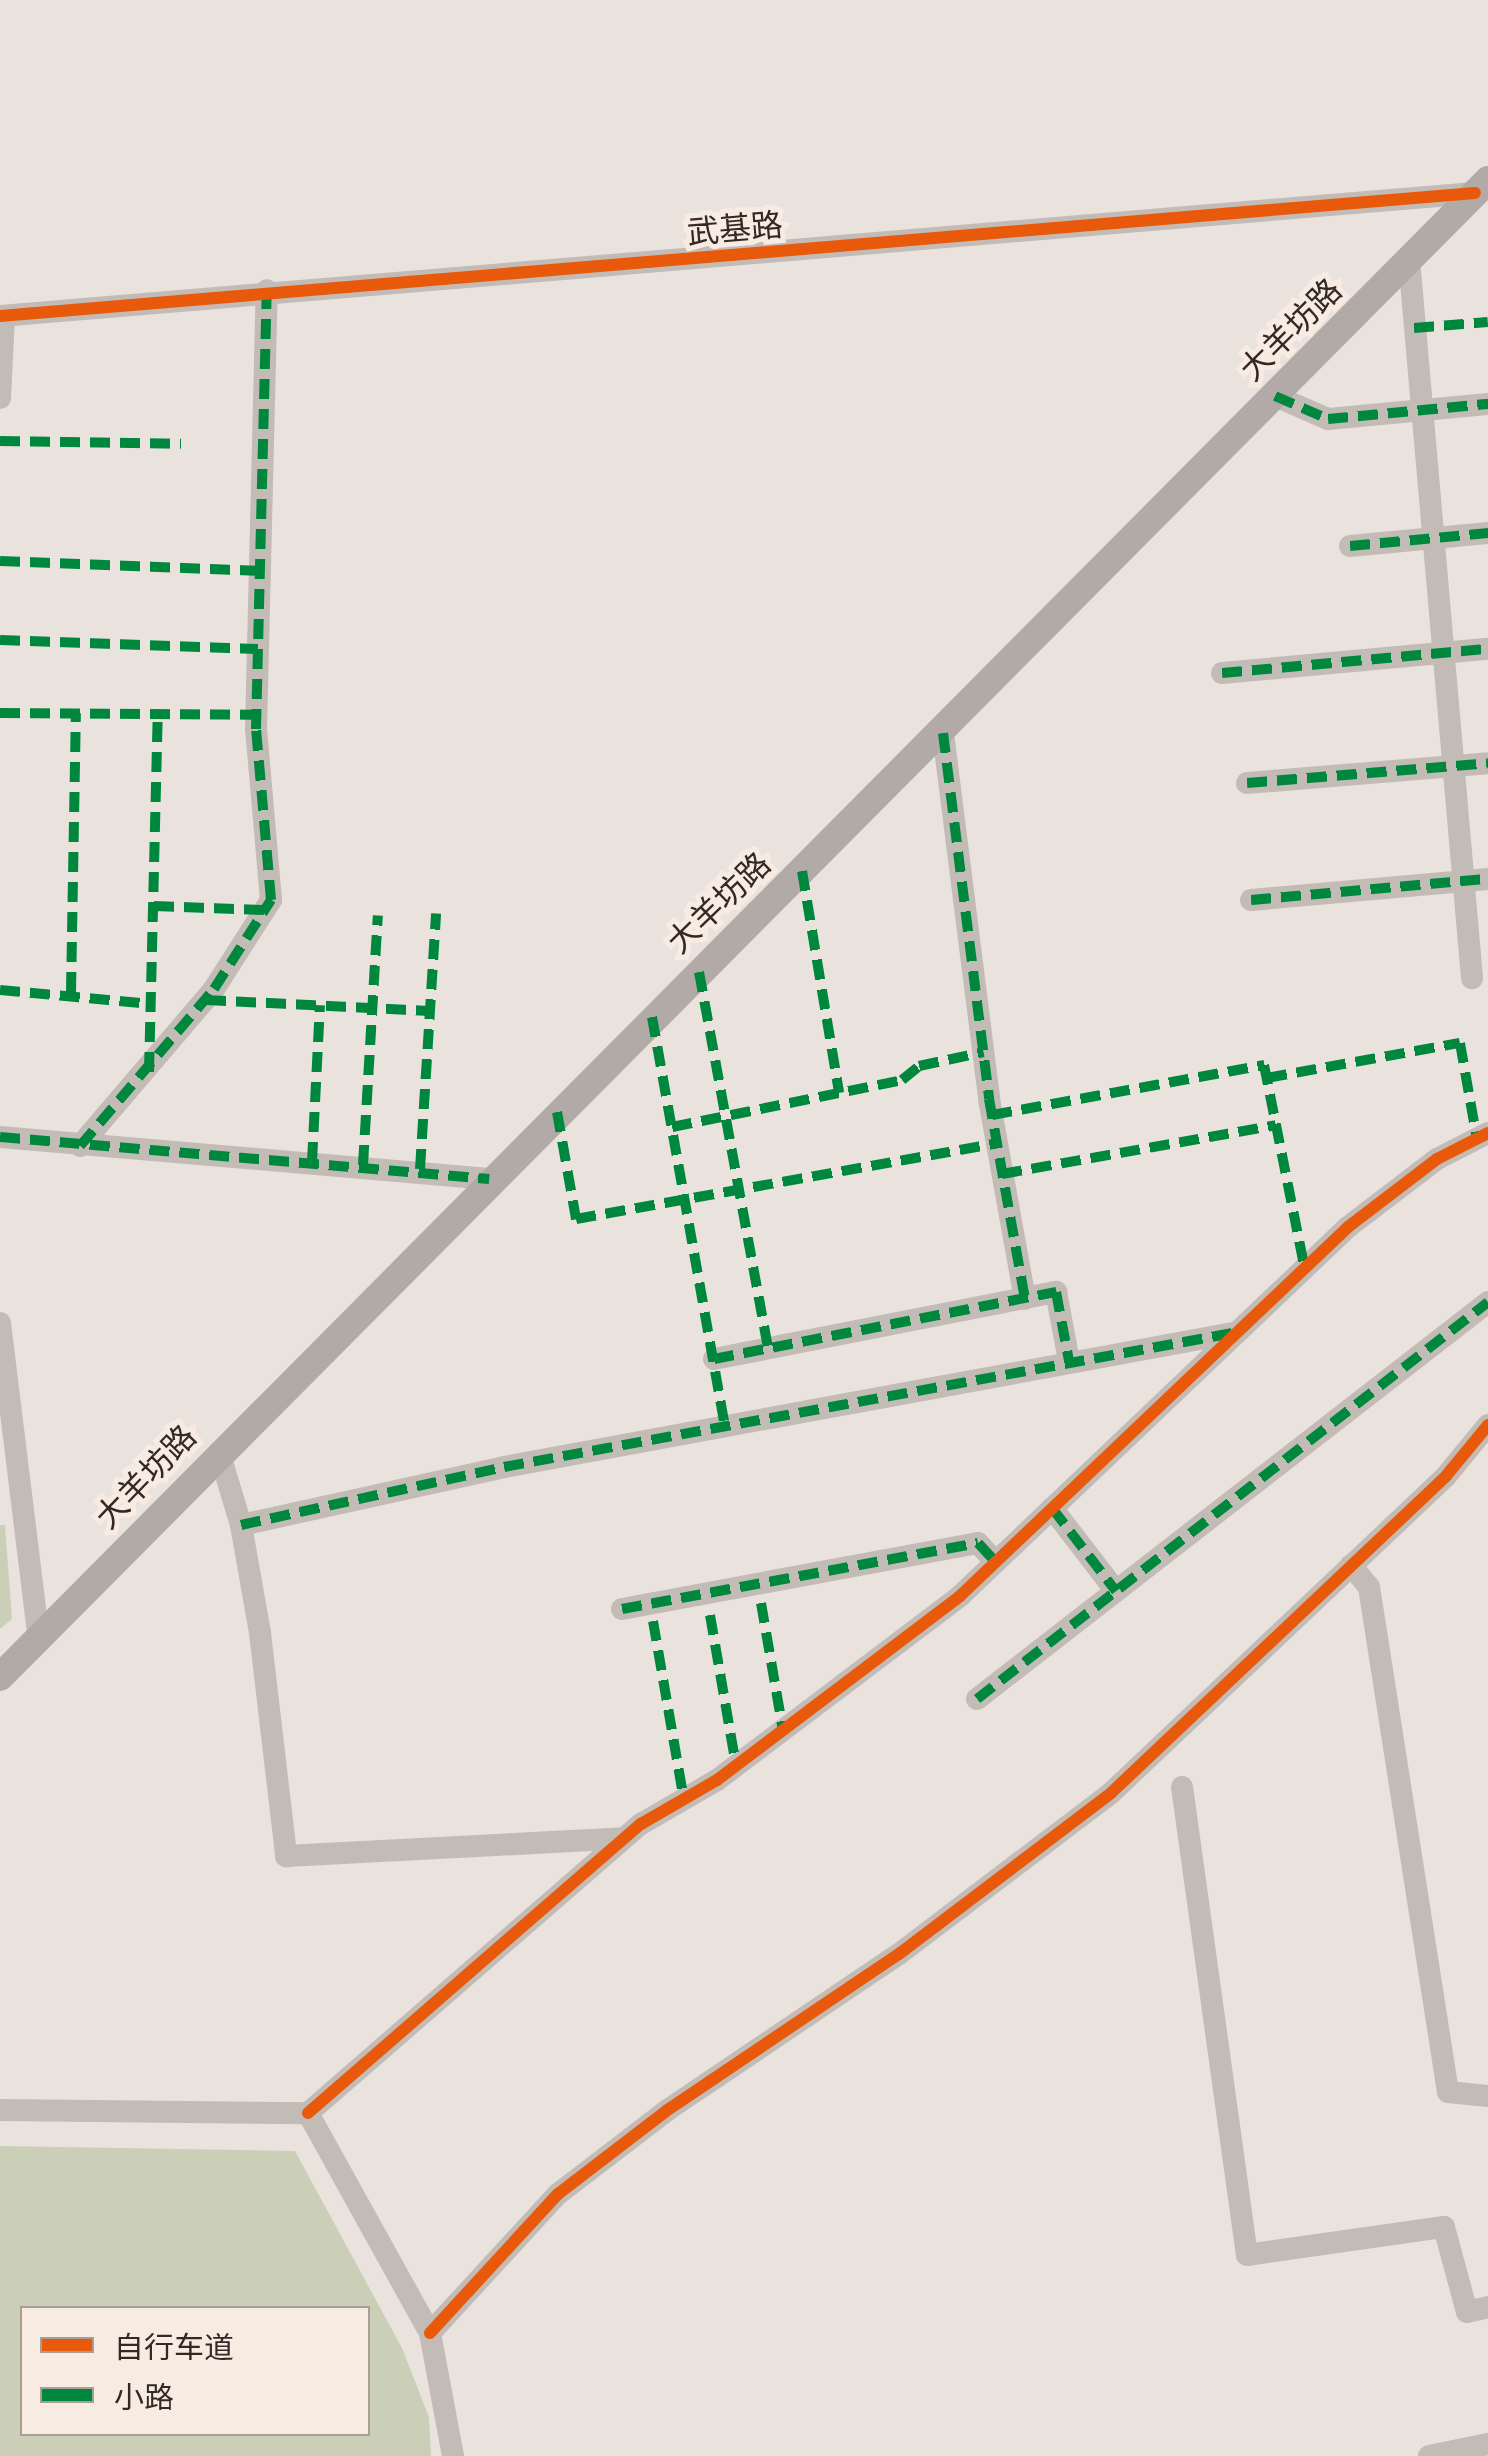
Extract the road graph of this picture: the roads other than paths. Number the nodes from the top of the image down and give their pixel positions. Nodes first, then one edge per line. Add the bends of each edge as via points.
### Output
1 (1482, 186) edge
2 (1409, 260) junction
3 (267, 290) junction
4 (2, 316) edge
5 (1274, 396) junction
6 (0, 398) edge
7 (1488, 404) edge
8 (1421, 410) junction
9 (1488, 533) edge
10 (1432, 538) junction
11 (1350, 546) dead end
12 (1488, 649) edge
13 (1442, 653) junction
14 (1222, 673) dead end
15 (943, 734) junction
16 (1488, 762) edge
17 (1453, 766) junction
18 (1247, 783) dead end
19 (1488, 879) edge
20 (1463, 881) junction
21 (1251, 900) dead end
22 (1472, 978) dead end
23 (1488, 1133) edge
24 (0, 1137) edge
25 (80, 1146) junction
26 (489, 1179) junction
27 (1025, 1299) junction
28 (1488, 1302) edge
29 (0, 1324) edge
30 (1233, 1333) junction
31 (714, 1359) dead end
32 (1069, 1361) junction
33 (1488, 1425) edge
34 (219, 1452) junction
35 (1052, 1508) junction
36 (241, 1526) junction
37 (996, 1562) junction
38 (1351, 1565) junction
39 (1116, 1591) junction
40 (622, 1609) dead end
41 (38, 1638) junction
42 (0, 1677) edge
43 (976, 1699) dead end
44 (1182, 1787) dead end
45 (624, 1838) junction
46 (1488, 2096) edge
47 (0, 2110) edge
48 (308, 2113) junction
49 (1488, 2307) edge
50 (430, 2332) junction
51 (1488, 2444) edge
52 (452, 2456) edge
53 (1429, 2456) edge

1 - 2 main road, 大羊坊路
1 - 3 street, 武基路 via 432,282
2 - 5 main road, 大羊坊路
2 - 8 street
3 - 4 street, 武基路
3 - 25 street via 256,729 271,900 194,1014
4 - 6 street
5 - 8 street via 1328,419
5 - 15 main road, 大羊坊路
7 - 8 street
8 - 10 street
9 - 10 street
10 - 11 street
10 - 13 street
12 - 13 street
13 - 14 street
13 - 17 street
15 - 26 main road, 大羊坊路
15 - 27 street via 989,1100
16 - 17 street
17 - 18 street
17 - 20 street
19 - 20 street
20 - 21 street
20 - 22 street
23 - 30 street via 1437,1160 1348,1227
24 - 25 street
25 - 26 street
26 - 34 main road, 大羊坊路
27 - 31 street
27 - 32 street via 1056,1292
28 - 39 street
29 - 41 street
30 - 32 street
30 - 35 street
32 - 36 street via 504,1467
33 - 38 street via 1446,1476
34 - 36 street
34 - 41 main road, 大羊坊路
35 - 37 street
35 - 39 street
36 - 45 street via 286,1856
37 - 40 street via 978,1544
37 - 45 street via 718,1780
38 - 46 street via 1369,1588 1448,2092
38 - 50 street via 1111,1793 898,1954 666,2111 558,2194
39 - 43 street
41 - 42 main road, 大羊坊路
44 - 49 street via 1248,2254 1444,2226 1467,2312
45 - 48 street
47 - 48 street
48 - 50 street
50 - 52 street
51 - 53 street

